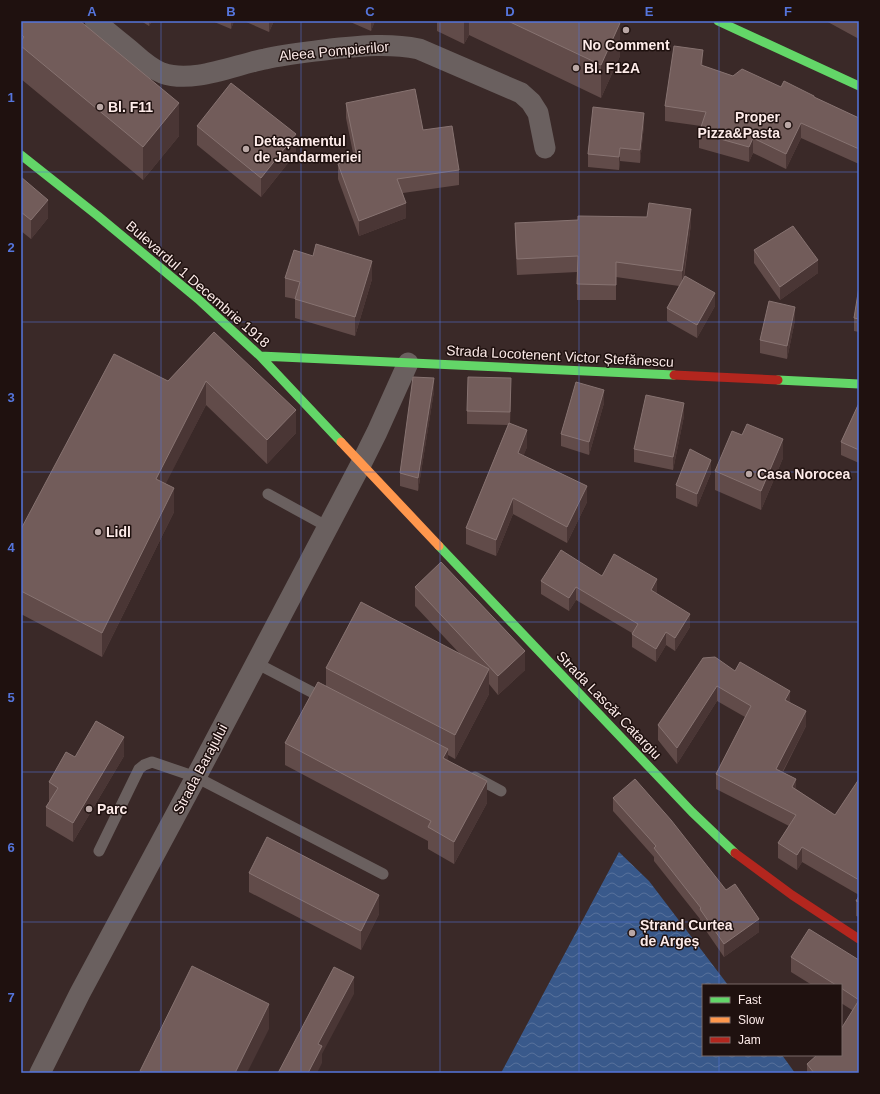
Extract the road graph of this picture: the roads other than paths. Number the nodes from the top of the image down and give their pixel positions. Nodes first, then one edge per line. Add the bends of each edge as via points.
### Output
1 (95, 21) edge
2 (718, 21) edge
3 (859, 86) edge
4 (545, 148) dead end
5 (21, 155) edge
6 (260, 356) junction
7 (408, 363) junction
8 (859, 384) edge
9 (361, 464) junction
10 (268, 494) dead end
11 (328, 527) junction
12 (256, 663) junction
13 (333, 703) edge
14 (466, 772) edge
15 (196, 777) junction
16 (501, 791) dead end
17 (99, 851) dead end
18 (383, 874) dead end
19 (859, 939) edge
20 (40, 1073) edge

1 - 4 street, Aleea Pompierilor via 148,66 174,75 188,76 278,56 357,47 376,45 419,49 521,93 532,102 538,113
2 - 3 main road
5 - 6 main road, Bulevardul 1 Decembrie 1918 via 198,299
6 - 7 main road, Strada Locotenent Victor Ștefănescu
6 - 9 main road, Bulevardul 1 Decembrie 1918
7 - 8 main road, Strada Locotenent Victor Ștefănescu
7 - 9 street, Strada Barajului
9 - 11 street, Strada Barajului
9 - 19 main road, Strada Lascăr Catargiu via 721,841 787,892
10 - 11 lane
11 - 12 street, Strada Barajului
12 - 13 lane
12 - 15 street, Strada Barajului
14 - 16 lane
15 - 17 lane via 152,762 144,765 139,769
15 - 18 lane
15 - 20 street, Strada Barajului

